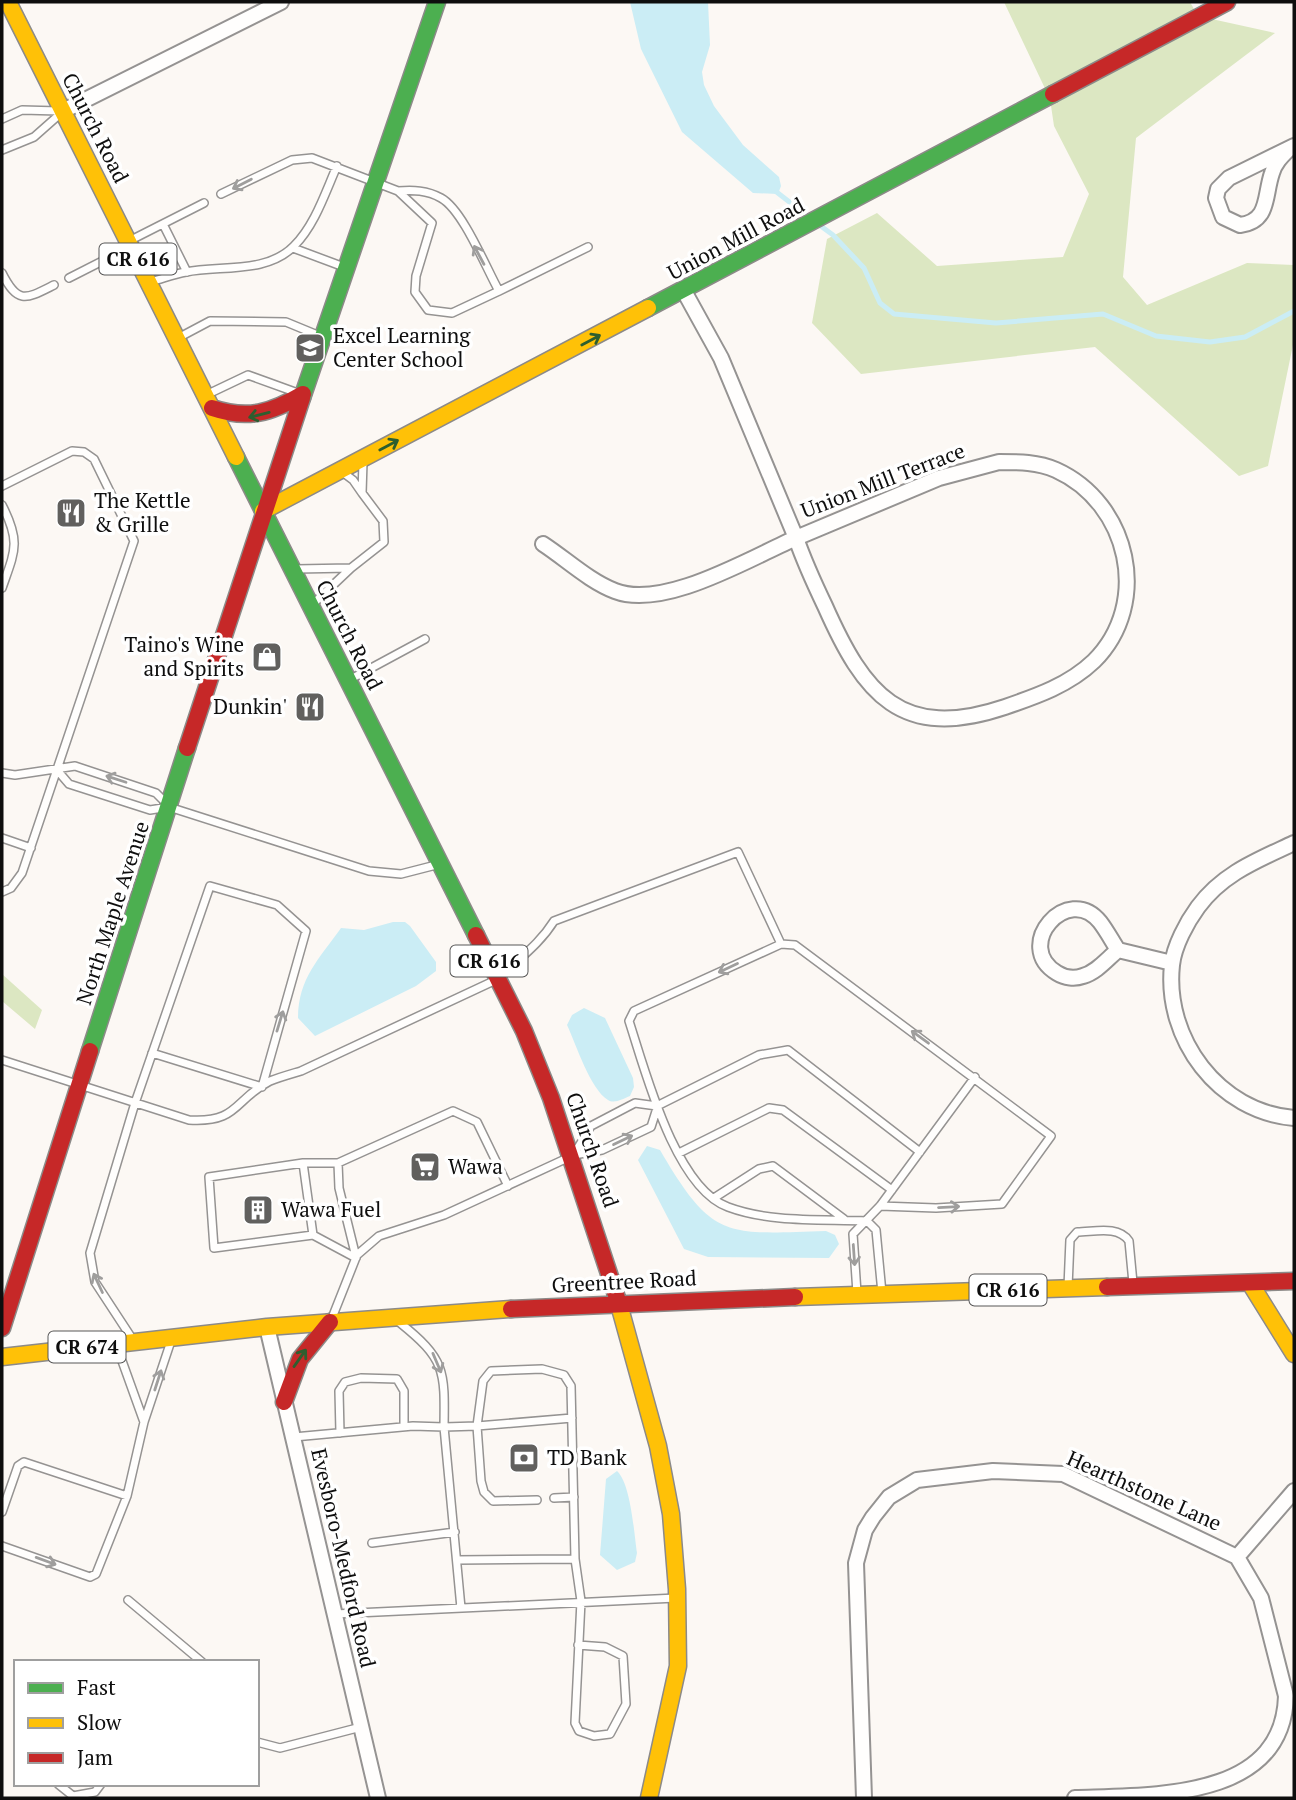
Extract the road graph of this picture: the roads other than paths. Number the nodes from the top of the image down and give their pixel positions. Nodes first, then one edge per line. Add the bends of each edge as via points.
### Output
1 (8, 2) edge
2 (281, 2) edge
3 (437, 2) edge
4 (1227, 2) edge
5 (63, 111) junction
6 (2, 119) edge
7 (1291, 148) edge
8 (2, 150) edge
9 (337, 166) junction
10 (376, 182) junction
11 (398, 191) junction
12 (221, 194) dead end
13 (201, 205) dead end
14 (163, 224) junction
15 (130, 244) junction
16 (588, 247) dead end
17 (293, 248) junction
18 (346, 268) junction
19 (187, 272) junction
20 (2, 273) edge
21 (69, 278) dead end
22 (149, 282) junction
23 (54, 285) dead end
24 (499, 291) junction
25 (684, 291) junction
26 (322, 337) junction
27 (177, 338) junction
28 (303, 394) junction
29 (209, 401) junction
30 (362, 459) junction
31 (340, 471) junction
32 (2, 486) edge
33 (362, 493) junction
34 (2, 505) edge
35 (264, 511) junction
36 (796, 537) junction
37 (543, 544) dead end
38 (351, 568) junction
39 (293, 569) junction
40 (2, 584) edge
41 (311, 606) junction
42 (425, 639) dead end
43 (348, 681) junction
44 (57, 770) junction
45 (2, 773) edge
46 (169, 807) junction
47 (2, 838) edge
48 (1294, 843) edge
49 (31, 848) junction
50 (440, 863) junction
51 (2, 892) edge
52 (780, 944) junction
53 (1118, 950) junction
54 (1172, 963) junction
55 (498, 979) junction
56 (152, 1053) junction
57 (2, 1060) edge
58 (975, 1077) junction
59 (79, 1085) junction
60 (262, 1087) junction
61 (135, 1102) junction
62 (657, 1106) junction
63 (1294, 1118) edge
64 (920, 1152) junction
65 (679, 1153) junction
66 (574, 1155) junction
67 (303, 1163) junction
68 (338, 1163) junction
69 (508, 1186) junction
70 (892, 1190) junction
71 (714, 1198) junction
72 (880, 1206) junction
73 (845, 1220) junction
74 (867, 1221) junction
75 (313, 1236) junction
76 (356, 1258) junction
77 (1294, 1281) edge
78 (1251, 1283) junction
79 (1133, 1286) junction
80 (1068, 1288) junction
81 (881, 1294) junction
82 (857, 1295) junction
83 (618, 1301) junction
84 (394, 1317) junction
85 (330, 1322) junction
86 (267, 1327) junction
87 (2, 1328) edge
88 (172, 1338) junction
89 (134, 1342) junction
90 (115, 1343) junction
91 (1294, 1354) edge
92 (2, 1357) edge
93 (284, 1402) junction
94 (572, 1418) junction
95 (144, 1422) junction
96 (404, 1426) junction
97 (477, 1426) junction
98 (444, 1427) junction
99 (340, 1433) junction
100 (293, 1437) junction
101 (1294, 1491) edge
102 (127, 1496) junction
103 (574, 1497) junction
104 (554, 1498) dead end
105 (537, 1500) dead end
106 (2, 1512) edge
107 (455, 1532) junction
108 (372, 1543) dead end
109 (2, 1546) edge
110 (1237, 1557) junction
111 (575, 1559) junction
112 (457, 1560) junction
113 (677, 1598) junction
114 (128, 1600) dead end
115 (581, 1601) junction
116 (461, 1608) junction
117 (335, 1614) junction
118 (578, 1645) junction
119 (198, 1660) edge
120 (361, 1727) junction
121 (259, 1743) edge
122 (60, 1786) edge
123 (100, 1786) edge
124 (378, 1798) edge
125 (649, 1798) edge
126 (864, 1798) edge
127 (1074, 1798) edge

1 - 5 main road, Church Road / CR 616
2 - 5 street
3 - 10 main road, North Maple Avenue
4 - 25 main road, Union Mill Road
5 - 6 lane via 22,110
5 - 8 lane via 34,136
5 - 15 main road, Church Road / CR 616
7 - 7 street via 1272,171 1260,217 1240,225 1223,217 1216,198 1222,183
9 - 10 lane
9 -> 12 lane via 312,158 292,160
9 - 17 lane via 318,209
10 - 11 lane
10 - 18 main road, North Maple Avenue
24 -> 11 lane via 443,198 422,190
11 - 24 lane via 432,223 415,292 428,310 452,313
13 - 14 lane
14 - 15 lane
14 - 19 lane
15 - 21 lane
15 - 22 main road, Church Road / CR 616
16 - 24 lane
17 - 18 lane
17 - 19 lane via 256,265
18 - 26 main road, North Maple Avenue
19 - 22 lane
20 - 23 lane via 14,294 28,298
22 - 27 main road, Church Road / CR 616
30 -> 25 main road, Union Mill Road
25 - 36 street, Union Mill Terrace via 721,358
26 - 27 lane via 286,322 210,321
26 - 28 main road, North Maple Avenue
27 - 29 main road, Church Road / CR 616
28 -> 29 main road via 265,415 247,418
28 - 29 lane via 248,376
28 - 35 main road, North Maple Avenue
29 - 35 main road, Church Road / CR 616
30 - 31 main road, Union Mill Road
30 - 33 lane
31 - 33 lane via 354,480
31 - 35 main road, Union Mill Road
32 - 44 lane via 72,451 84,452 94,459 134,541
33 - 38 lane via 383,521 384,542
34 - 40 lane via 16,544
35 - 39 main road, Church Road / CR 616
35 - 46 main road, North Maple Avenue
36 - 36 street, Union Mill Terrace via 959,471 999,462 1038,464 1073,480 1103,508 1122,544 1128,583 1125,604 1101,652 1060,686 979,714 940,719 921,716 886,700 859,673 839,642
36 - 37 street via 694,583 635,595 599,583
38 - 39 lane
38 - 41 lane
39 - 41 main road, Church Road / CR 616
41 - 43 main road, Church Road / CR 616
42 - 43 lane
43 - 50 main road, Church Road / CR 616
44 - 45 lane
44 - 46 lane via 69,784 81,788 150,810
46 -> 44 lane via 156,793 122,781 75,766
44 - 49 lane
46 - 50 lane via 369,871 409,873
46 - 59 main road, North Maple Avenue
47 - 49 lane
48 - 54 street via 1238,869 1211,892 1188,923
49 - 51 lane via 18,881
50 - 55 main road, Church Road / CR 616
52 - 55 lane via 738,852 554,921 541,943
58 -> 52 lane via 795,944
52 -> 62 lane via 634,1011 629,1021
53 - 53 street via 1100,922 1080,910 1058,914 1042,931 1040,942 1046,963 1073,978 1094,971
53 - 54 street
54 - 63 street via 1174,1005 1201,1070 1255,1108
55 - 60 lane
55 - 66 main road, Church Road / CR 616 via 554,1098
56 - 60 lane
60 -> 56 lane via 306,931 276,905 210,886
56 - 61 lane
57 - 59 lane
58 - 64 lane
72 -> 58 lane via 1002,1204 1051,1136
59 - 61 lane
59 - 87 main road, North Maple Avenue
60 - 61 lane via 234,1112 216,1120 189,1120
89 -> 61 lane via 95,1282 90,1253
62 - 64 lane via 759,1055 788,1051
62 - 65 lane
66 -> 62 lane via 602,1150 651,1127
62 - 66 lane via 635,1103 591,1126
64 - 70 lane
65 - 70 lane via 769,1108 783,1110
65 - 71 lane via 700,1188
66 - 69 lane
66 - 83 main road, Church Road / CR 616
67 - 68 lane
67 - 75 lane
67 - 75 lane via 209,1177 214,1248
68 - 69 lane via 453,1111 477,1122
68 - 76 lane via 339,1188
69 - 76 lane via 444,1215 379,1236
70 - 72 lane
71 - 73 lane via 725,1206 765,1216
71 - 73 lane via 759,1169 773,1166
72 - 74 lane
73 - 74 lane
74 - 81 lane via 876,1230
74 -> 82 lane via 853,1234
75 - 76 lane
76 - 85 lane
77 - 78 main road, Greentree Road
78 - 79 main road, Greentree Road / CR 616
78 - 91 main road
79 - 80 main road, Greentree Road / CR 616
79 - 80 lane via 1129,1241 1116,1231 1074,1235
80 - 81 main road, Greentree Road / CR 616
81 - 82 main road, Greentree Road / CR 616
82 - 83 main road, Greentree Road / CR 616
83 - 84 main road, Greentree Road / CR 674
83 - 113 main road via 644,1388 669,1500
84 - 85 main road, Greentree Road / CR 674
84 -> 98 lane via 435,1356 442,1370
85 - 86 main road, Greentree Road / CR 674
93 -> 85 main road via 289,1375
86 - 88 main road, Greentree Road / CR 674
86 - 93 street, Evesboro-Medford Road
88 - 89 main road, Greentree Road / CR 674
95 -> 88 lane
89 - 90 main road, Greentree Road / CR 674
90 - 92 main road, Greentree Road / CR 674
90 - 95 lane
93 - 100 street, Evesboro-Medford Road
94 - 97 lane
94 - 97 lane via 571,1386 564,1375 542,1369 491,1371 482,1381
94 - 103 lane
95 - 102 lane
96 - 98 lane
96 - 99 lane
96 - 99 lane via 404,1391 397,1379 361,1378 345,1382 339,1391
97 - 98 lane
97 - 105 lane via 484,1492 493,1501
98 - 107 lane
99 - 100 lane
100 - 117 street, Evesboro-Medford Road
101 - 110 street
102 - 106 lane via 24,1462 18,1466
109 -> 102 lane via 90,1577 96,1574
103 - 104 lane
103 - 111 lane
107 - 108 lane
107 - 112 lane
110 - 126 street, Hearthstone Lane via 1063,1474 947,1474 917,1480 889,1497 865,1530 856,1563
110 - 127 street, Hearthstone Lane via 1261,1598 1286,1696 1282,1724 1270,1750 1244,1778 1219,1787 1190,1793
111 - 112 lane
111 - 115 lane
112 - 116 lane
113 - 115 lane
113 - 125 main road via 678,1666
114 - 119 lane
115 - 116 lane
115 - 118 lane
116 - 117 lane
117 - 120 street, Evesboro-Medford Road
118 - 118 lane via 575,1723 579,1731 594,1736 610,1734 626,1704 623,1656 605,1647
120 - 121 lane via 280,1748
120 - 124 street, Evesboro-Medford Road
122 - 123 lane via 73,1796 95,1792

